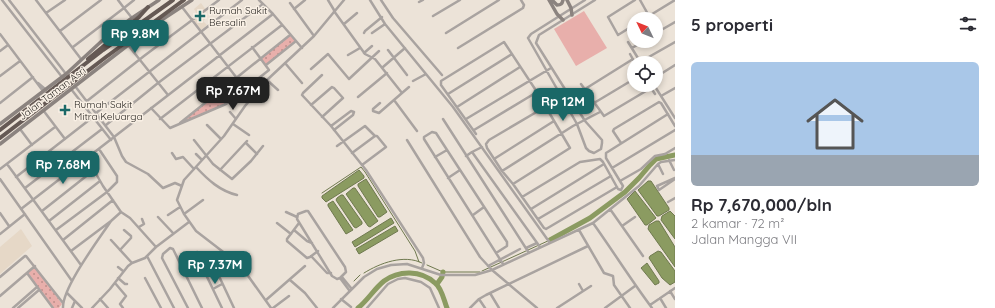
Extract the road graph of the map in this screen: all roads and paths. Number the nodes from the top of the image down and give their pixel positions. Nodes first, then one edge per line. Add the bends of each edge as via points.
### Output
1 (2, 0) edge
2 (9, 0) edge
3 (36, 0) edge
4 (65, 0) edge
5 (101, 0) edge
6 (118, 0) edge
7 (134, 0) edge
8 (159, 0) edge
9 (174, 0) edge
10 (188, 0) edge
11 (219, 0) edge
12 (242, 0) edge
13 (259, 0) edge
14 (305, 0) edge
15 (328, 0) edge
16 (344, 0) edge
17 (370, 0) edge
18 (380, 0) edge
19 (423, 0) edge
20 (460, 0) edge
21 (498, 0) edge
22 (521, 0) edge
23 (549, 0) edge
24 (552, 0) edge
25 (563, 0) edge
26 (568, 0) edge
27 (585, 0) edge
28 (596, 0) edge
29 (635, 0) edge
30 (640, 0) edge
31 (675, 0) edge
32 (340, 1) edge
33 (419, 2) dead end
34 (290, 3) dead end
35 (263, 4) junction
36 (148, 7) junction
37 (180, 7) junction
38 (124, 8) junction
39 (571, 8) junction
40 (294, 9) junction
41 (334, 11) junction
42 (647, 12) edge
43 (656, 12) edge
44 (46, 13) junction
45 (357, 13) dead end
46 (273, 14) junction
47 (572, 15) junction
48 (433, 16) dead end
49 (559, 16) junction
50 (382, 17) junction
51 (132, 18) junction
52 (192, 20) junction
53 (564, 20) junction
54 (675, 22) edge
55 (344, 24) junction
56 (386, 24) junction
57 (282, 25) junction
58 (627, 29) edge
59 (663, 30) edge
60 (60, 31) junction
61 (201, 32) junction
62 (364, 33) dead end
63 (372, 33) dead end
64 (446, 33) dead end
65 (0, 34) edge
66 (290, 35) junction
67 (314, 36) junction
68 (296, 41) junction
69 (675, 42) edge
70 (536, 43) junction
71 (210, 44) junction
72 (8, 45) junction
73 (128, 45) junction
74 (372, 46) dead end
75 (532, 46) junction
76 (73, 47) junction
77 (252, 47) junction
78 (302, 48) junction
79 (360, 48) junction
80 (405, 48) junction
81 (458, 48) dead end
82 (632, 48) edge
83 (388, 50) dead end
84 (0, 51) edge
85 (379, 51) dead end
86 (364, 53) junction
87 (512, 54) junction
88 (219, 55) junction
89 (348, 55) dead end
90 (636, 56) edge
91 (652, 56) edge
92 (372, 57) junction
93 (261, 58) junction
94 (394, 58) junction
95 (82, 59) junction
96 (20, 60) junction
97 (139, 60) junction
98 (285, 63) junction
99 (627, 63) edge
100 (266, 65) junction
101 (675, 65) edge
102 (227, 66) junction
103 (383, 67) junction
104 (520, 67) junction
105 (551, 68) junction
106 (310, 69) dead end
107 (149, 72) junction
108 (546, 72) junction
109 (663, 72) edge
110 (387, 73) junction
111 (426, 74) junction
112 (68, 75) junction
113 (322, 75) dead end
114 (407, 75) dead end
115 (442, 75) dead end
116 (0, 76) edge
117 (33, 77) junction
118 (62, 77) junction
119 (236, 78) junction
120 (267, 80) junction
121 (413, 81) dead end
122 (529, 82) junction
123 (158, 83) junction
124 (302, 83) dead end
125 (627, 83) edge
126 (582, 84) dead end
127 (75, 86) junction
128 (409, 88) dead end
129 (675, 88) edge
130 (71, 89) junction
131 (585, 89) junction
132 (44, 90) junction
133 (278, 90) dead end
134 (537, 92) junction
135 (641, 92) edge
136 (658, 92) edge
137 (217, 93) junction
138 (402, 93) junction
139 (448, 94) junction
140 (168, 95) junction
141 (661, 96) junction
142 (358, 97) dead end
143 (394, 100) junction
144 (87, 101) junction
145 (0, 103) edge
146 (380, 103) dead end
147 (594, 103) junction
148 (226, 104) junction
149 (311, 106) junction
150 (457, 107) junction
151 (545, 107) junction
152 (151, 108) junction
153 (43, 110) junction
154 (675, 110) edge
155 (230, 112) dead end
156 (600, 112) junction
157 (96, 113) junction
158 (670, 114) junction
159 (93, 117) junction
160 (322, 117) junction
161 (675, 118) edge
162 (160, 119) junction
163 (236, 119) junction
164 (442, 119) dead end
165 (466, 119) junction
166 (554, 121) junction
167 (585, 121) junction
168 (0, 124) edge
169 (178, 124) junction
170 (233, 124) junction
171 (577, 124) junction
172 (106, 125) junction
173 (207, 125) dead end
174 (55, 126) junction
175 (331, 126) junction
176 (675, 126) edge
177 (20, 128) junction
178 (102, 128) junction
179 (0, 130) edge
180 (334, 130) junction
181 (474, 130) junction
182 (675, 130) edge
183 (417, 131) dead end
184 (476, 134) dead end
185 (562, 134) junction
186 (249, 135) dead end
187 (374, 136) junction
188 (114, 137) junction
189 (0, 138) edge
190 (65, 139) junction
191 (221, 139) junction
192 (111, 140) junction
193 (194, 140) dead end
194 (407, 140) dead end
195 (343, 141) junction
196 (621, 143) junction
197 (0, 144) edge
198 (32, 145) junction
199 (263, 146) dead end
200 (337, 146) dead end
201 (482, 148) junction
202 (675, 148) edge
203 (99, 149) junction
204 (601, 149) junction
205 (447, 150) junction
206 (472, 152) junction
207 (172, 153) dead end
208 (352, 153) junction
209 (594, 153) junction
210 (606, 153) junction
211 (196, 154) dead end
212 (257, 154) junction
213 (206, 156) junction
214 (466, 156) junction
215 (87, 158) junction
216 (435, 158) junction
217 (494, 159) junction
218 (202, 160) junction
219 (595, 160) junction
220 (670, 160) junction
221 (675, 160) edge
222 (7, 164) junction
223 (604, 164) junction
224 (658, 164) junction
225 (362, 165) junction
226 (195, 168) junction
227 (612, 168) junction
228 (0, 169) edge
229 (94, 170) junction
230 (220, 170) junction
231 (460, 170) junction
232 (674, 170) dead end
233 (502, 172) junction
234 (662, 174) dead end
235 (611, 176) junction
236 (16, 177) junction
237 (448, 178) junction
238 (675, 178) edge
239 (0, 179) edge
240 (100, 181) junction
241 (620, 182) junction
242 (513, 184) junction
243 (182, 186) junction
244 (617, 187) junction
245 (25, 188) junction
246 (107, 192) junction
247 (237, 195) dead end
248 (522, 197) junction
249 (675, 198) edge
250 (34, 200) junction
251 (113, 200) junction
252 (203, 200) dead end
253 (668, 202) dead end
254 (180, 207) junction
255 (484, 207) junction
256 (21, 209) junction
257 (531, 209) junction
258 (610, 209) junction
259 (42, 211) junction
260 (121, 212) junction
261 (286, 212) dead end
262 (0, 214) edge
263 (25, 214) junction
264 (184, 214) junction
265 (168, 215) dead end
266 (473, 215) junction
267 (158, 217) dead end
268 (296, 217) junction
269 (635, 217) dead end
270 (538, 219) junction
271 (142, 220) dead end
272 (49, 221) junction
273 (111, 221) junction
274 (189, 222) junction
275 (277, 223) dead end
276 (299, 223) junction
277 (592, 223) junction
278 (9, 226) junction
279 (622, 226) junction
280 (140, 227) junction
281 (56, 230) junction
282 (124, 230) dead end
283 (294, 230) junction
284 (579, 230) junction
285 (173, 233) junction
286 (0, 234) edge
287 (291, 234) junction
288 (63, 240) junction
289 (111, 240) dead end
290 (549, 242) junction
291 (312, 243) junction
292 (538, 245) junction
293 (588, 246) junction
294 (156, 247) junction
295 (520, 248) dead end
296 (120, 250) junction
297 (528, 250) junction
298 (71, 251) junction
299 (318, 251) junction
300 (496, 253) junction
301 (514, 255) junction
302 (147, 256) junction
303 (311, 256) junction
304 (643, 256) dead end
305 (502, 261) junction
306 (132, 263) junction
307 (81, 264) junction
308 (35, 266) junction
309 (304, 266) dead end
310 (423, 266) junction
311 (118, 267) dead end
312 (490, 268) junction
313 (123, 271) junction
314 (331, 272) junction
315 (27, 273) junction
316 (0, 277) edge
317 (118, 278) junction
318 (145, 278) dead end
319 (341, 278) junction
320 (290, 280) junction
321 (72, 281) junction
322 (115, 283) junction
323 (127, 284) dead end
324 (222, 284) junction
325 (509, 284) junction
326 (579, 284) dead end
327 (591, 286) dead end
328 (635, 286) junction
329 (38, 288) junction
330 (675, 288) edge
331 (213, 289) junction
332 (350, 289) junction
333 (67, 291) junction
334 (583, 291) junction
335 (670, 291) junction
336 (490, 293) junction
337 (0, 296) edge
338 (289, 296) dead end
339 (622, 296) junction
340 (73, 298) junction
341 (660, 298) junction
342 (341, 299) junction
343 (479, 299) junction
344 (675, 299) edge
345 (100, 300) junction
346 (266, 300) junction
347 (62, 306) edge
348 (173, 307) edge
349 (651, 307) edge
350 (13, 308) edge
351 (18, 308) edge
352 (53, 308) edge
353 (72, 308) edge
354 (82, 308) edge
355 (92, 308) edge
356 (108, 308) edge
357 (123, 308) edge
358 (161, 308) edge
359 (168, 308) edge
360 (188, 308) edge
361 (202, 308) edge
362 (222, 308) edge
363 (234, 308) edge
364 (272, 308) edge
365 (317, 308) edge
366 (333, 308) edge
367 (350, 308) edge
368 (367, 308) edge
369 (439, 308) edge
370 (470, 308) edge
371 (485, 308) edge
372 (499, 308) edge
373 (537, 308) edge
374 (557, 308) edge
375 (605, 308) edge
376 (630, 308) edge
377 (666, 308) edge

1 - 118 street
2 - 112 street
3 - 44 street
4 - 44 street
5 - 60 street
6 - 38 street
7 - 38 street
8 - 36 main road
9 - 37 main road
9 - 112 highway
10 - 37 main road, Jalan Taman Asri
10 - 189 highway, bridge via 106,57
11 - 52 street
12 - 61 street
13 - 35 street
14 - 40 street
15 - 41 street
16 - 32 street
17 - 50 street
18 - 115 street
19 - 33 street
20 - 48 street
21 - 64 street
22 - 81 street via 523,8
23 - 49 main road
24 - 25 main road via 559,5
26 - 39 main road
27 - 39 street
28 - 47 street
29 - 58 street via 608,17 618,35
30 - 42 street
31 - 43 street
32 - 41 street
34 - 40 street
35 - 46 street
35 - 71 street
36 - 51 main road
36 - 112 highway
37 - 52 street
37 - 73 main road, Jalan Taman Asri
38 - 51 street
38 - 76 street
39 - 47 main road
39 - 49 street
40 - 67 street
41 - 55 street
41 - 67 street
44 - 60 street
45 - 55 street
46 - 57 street
46 - 88 street
47 - 53 street
49 - 53 main road
49 - 75 street via 531,34 528,38
50 - 56 street
50 - 62 street
51 - 95 main road
52 - 61 street
52 - 97 street
53 - 70 street via 539,35
54 - 59 street
55 - 79 street
56 - 63 street
56 - 80 street
57 - 66 street
57 - 77 street
60 - 76 street
61 - 71 street
61 - 107 street
65 - 72 street
66 - 68 street
66 - 93 street
67 - 78 street
68 - 78 street
68 - 100 street
69 - 91 street
70 - 75 street
70 - 105 street
71 - 88 street
71 - 123 street
72 - 84 street
72 - 96 street
73 - 97 street
73 - 127 main road, Jalan Taman Asri
74 - 86 street
75 - 108 street
76 - 95 street
77 - 93 street
77 - 102 street
78 - 98 street
79 - 86 street
79 - 89 street
80 - 94 street
80 - 111 street
82 - 90 street
83 - 94 street
85 - 92 street
86 - 92 street
87 - 104 street
87 - 139 street
87 - 139 street via 504,42 444,78 441,85
88 - 102 street
88 - 140 street
92 - 103 street
92 - 106 street via 349,78 328,54
93 - 100 street
93 - 119 street
94 - 103 street
94 - 114 street
95 - 112 main road
96 - 116 street
96 - 117 street
97 - 107 street
97 - 144 street
98 - 120 street
98 - 124 street
99 - 131 street
100 - 148 street via 269,70
101 - 109 street
102 - 119 street
102 - 162 street
103 - 110 street
104 - 122 street
104 - 150 street
105 - 108 street
105 - 167 street
107 - 123 street
107 - 157 street
108 - 122 street
108 - 171 street
110 - 138 street
110 - 142 street
111 - 121 street
111 - 201 street via 454,107
112 - 118 main road
112 - 179 highway
113 - 149 street via 302,94
117 - 132 street
117 - 145 street
118 - 132 main road
119 - 137 street
120 - 133 street
120 - 163 street
122 - 134 street
122 - 165 street
123 - 140 street
123 - 172 street
125 - 147 street
126 - 131 street
127 - 130 main road, Jalan Taman Asri
127 - 144 street
128 - 138 street
129 - 141 street
130 - 153 main road, Jalan Taman Asri
130 - 159 street
131 - 147 street
132 - 168 main road
134 - 151 street
134 - 181 street
135 - 156 street via 604,116
136 - 141 street
137 - 148 street
137 - 169 street
138 - 143 street
139 - 150 street
140 - 152 street
141 - 158 street
143 - 146 street via 379,113 373,111
143 - 183 street
144 - 157 street
147 - 156 street
148 - 169 street
149 - 160 street
149 - 160 street via 332,87 334,88 342,98
150 - 165 street
151 - 166 street
151 - 217 street via 487,143 487,148
152 - 162 street
152 - 188 street
153 - 174 street
153 - 177 main road, Jalan Taman Asri
154 - 158 street
155 - 163 street
156 - 167 street
157 - 172 street
158 - 161 street
158 - 176 street
158 - 196 street
158 - 196 street via 659,102 614,129
159 - 178 street
159 - 190 street
160 - 175 street
162 - 169 street via 170,128
163 - 170 street
164 - 214 street
165 - 181 street
166 - 185 street
166 - 217 street
167 - 171 street
167 - 204 street via 602,140
170 - 186 street
170 - 191 street
171 - 185 street
171 - 209 street via 586,148
172 - 188 street
173 - 191 street
174 - 190 street
174 - 198 street
175 - 180 street
175 - 180 street via 351,111 354,112
177 - 197 main road, Jalan Taman Asri
177 - 198 street
178 - 192 street
178 - 245 street
180 - 195 street
181 - 184 street
182 - 227 street
185 - 233 street
185 - 242 street via 570,148
187 - 195 street via 365,126
187 - 208 street
187 - 225 street via 377,136 386,147
188 - 192 street
188 - 243 street via 122,156 130,165 148,174 163,188 175,183
190 - 236 street
191 - 213 street
192 - 203 street
193 - 213 street
194 - 312 street via 480,257
195 - 200 street
195 - 208 street
196 - 210 street
198 - 222 street
199 - 212 street
201 - 206 street
201 - 290 street
202 - 241 street via 665,154 654,156 641,169
203 - 215 street
203 - 246 street via 118,179
204 - 209 street
204 - 210 street
205 - 216 street
205 - 216 street via 436,133 432,132 424,138
205 - 231 street
206 - 214 street
206 - 292 street
207 - 226 street via 176,159 183,157
208 - 225 street
209 - 219 street
210 - 227 street
211 - 218 street
212 - 230 street via 232,179
212 - 230 street via 246,142
213 - 218 street
213 - 230 street
214 - 297 street
215 - 229 street
215 - 250 street
216 - 237 street
217 - 233 street
218 - 226 street
219 - 223 street via 600,159
219 - 248 street via 580,162
220 - 221 street
220 - 224 street
220 - 232 street
222 - 228 street
222 - 236 street
223 - 235 street
223 - 257 street
224 - 234 street
224 - 258 street via 643,183
225 - 310 street via 423,258
226 - 243 street
226 - 247 street via 223,190
227 - 241 street
229 - 240 street
229 - 259 street
231 - 237 street
231 - 255 street
233 - 242 street
235 - 244 street
235 - 270 street
236 - 245 street
237 - 266 street
238 - 238 street via 659,190 657,186
239 - 256 street
240 - 246 street
240 - 272 street
241 - 244 street via 622,189
242 - 248 street
243 - 254 street via 177,200
244 - 270 street via 546,229
245 - 250 street
246 - 251 street
246 - 281 street
248 - 257 street
249 - 253 street
250 - 256 street
250 - 259 street
251 - 260 street
251 - 288 street
252 - 264 street
254 - 264 street
254 - 265 street
255 - 266 street
255 - 300 street via 508,244
256 - 263 street
257 - 270 street
258 - 277 street
258 - 279 street
259 - 272 street
260 - 273 street
260 - 280 street
261 - 268 street
262 - 278 street
263 - 278 street
263 - 321 street
264 - 274 street
266 - 300 street
267 - 285 street
268 - 276 street
268 - 319 street via 308,211 345,267 346,272
269 - 279 street
271 - 280 street via 144,224
272 - 281 street
273 - 298 street
273 - 307 street
274 - 285 street
274 - 346 street via 202,236 235,261
275 - 287 street
276 - 283 street
276 - 291 street
277 - 284 street
277 - 328 street via 613,250
278 - 286 street
279 - 304 street
280 - 294 street
281 - 288 street
282 - 296 street via 131,238
283 - 287 street
283 - 291 street
284 - 290 street
284 - 293 street
285 - 294 street
287 - 303 street via 286,239 287,242 306,258
288 - 298 street
289 - 296 street
290 - 292 street
291 - 299 street
292 - 297 street
292 - 297 street
293 - 325 street
293 - 339 street via 604,273 613,276 614,285
294 - 302 street
295 - 301 street
296 - 306 street
297 - 301 street
298 - 307 street
299 - 303 street
299 - 314 street
300 - 305 street
301 - 305 street
301 - 305 street
302 - 306 street
302 - 348 street
303 - 314 street via 327,273
305 - 312 street
305 - 312 street
306 - 313 street
307 - 321 street
308 - 315 street
308 - 316 street via 25,255
308 - 347 street
309 - 320 street
310 - 312 street via 442,275 475,275
310 - 332 street via 391,265 377,269
311 - 313 street
312 - 325 street
313 - 317 street
314 - 319 street via 334,278
315 - 329 street
315 - 337 street
317 - 322 street
317 - 323 street
318 - 358 street
319 - 332 street
320 - 346 street
320 - 365 street
321 - 333 street
322 - 345 street
322 - 357 street via 126,296 120,304
324 - 331 street
324 - 331 street via 210,257 197,252
324 - 363 street
325 - 336 street
325 - 373 street
326 - 334 street
327 - 334 street
328 - 339 street
328 - 349 street
329 - 350 street
329 - 351 street
329 - 352 street
330 - 335 street
331 - 362 street
332 - 342 street
333 - 340 street
333 - 347 street
334 - 374 street
335 - 341 street
335 - 344 street
336 - 343 street
336 - 372 street
338 - 364 street
339 - 375 street
339 - 376 street
340 - 353 street
340 - 354 street
341 - 349 street
341 - 377 street
342 - 366 street
342 - 367 street
343 - 370 street
343 - 371 street
345 - 355 street
345 - 356 street
346 - 364 street
348 - 359 street
360 - 361 street via 162,258 170,248 173,249
368 - 369 street via 388,284 405,278 427,285

